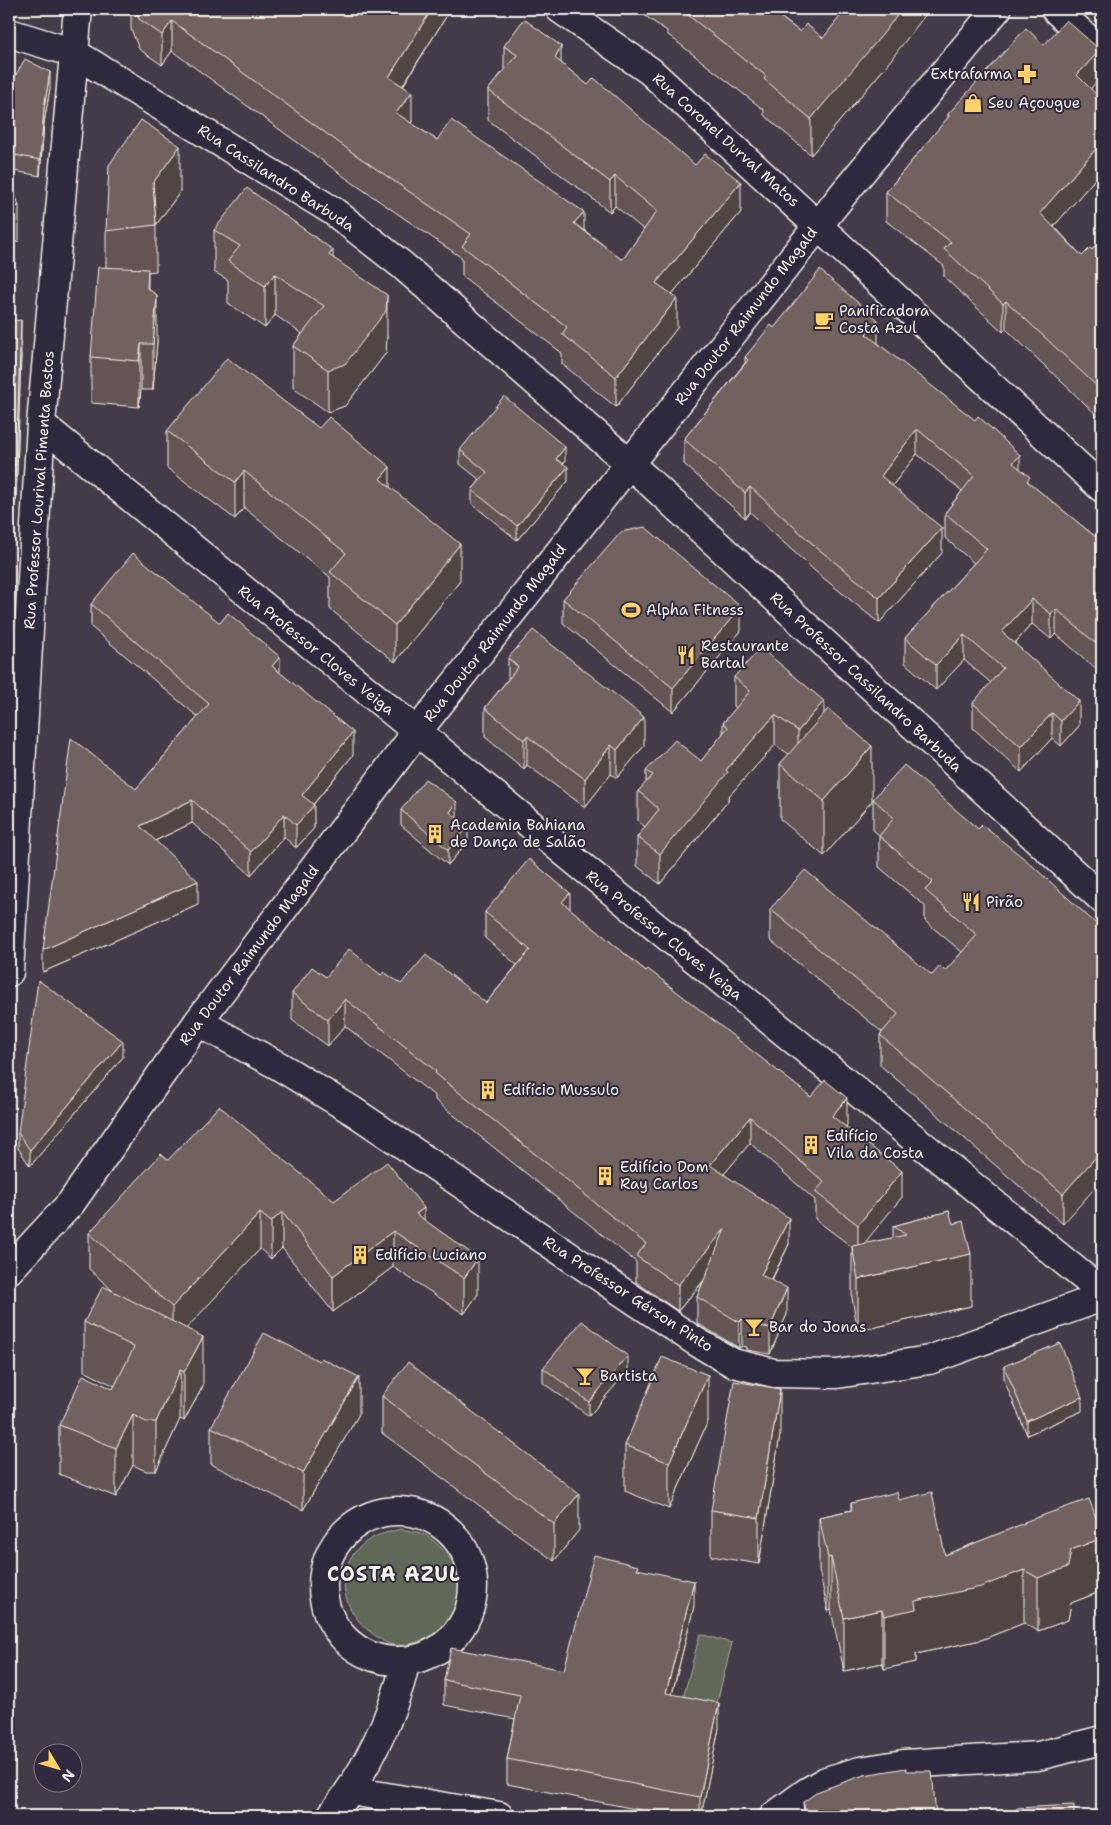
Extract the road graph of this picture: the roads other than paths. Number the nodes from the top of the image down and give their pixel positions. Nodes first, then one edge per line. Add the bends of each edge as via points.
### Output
1 (78, 9) edge
2 (560, 9) edge
3 (997, 9) edge
4 (1055, 9) edge
5 (9, 33) edge
6 (1102, 52) edge
7 (74, 53) junction
8 (818, 224) junction
9 (42, 424) junction
10 (630, 464) junction
11 (1102, 488) edge
12 (416, 733) junction
13 (1102, 899) edge
14 (9, 972) edge
15 (198, 1022) junction
16 (9, 1270) edge
17 (1102, 1292) edge
18 (1102, 1296) edge
19 (406, 1661) junction
20 (1102, 1740) edge
21 (352, 1791) junction
22 (789, 1811) edge
23 (331, 1816) edge
24 (499, 1816) edge

1 - 7 street, Rua Professor Lourival Pimenta Bastos
2 - 8 street, Rua Coronel Durval Matos via 650,71
3 - 8 street, Rua Doutor Raimundo Magald
4 - 6 street
5 - 7 street, Rua Cassilandro Barbuda
7 - 9 street, Rua Professor Lourival Pimenta Bastos
7 - 10 street, Rua Cassilandro Barbuda via 333,211 402,265
8 - 10 street, Rua Doutor Raimundo Magald
8 - 11 street, Rua Coronel Durval Matos
9 - 12 street, Rua Professor Cloves Veiga
9 - 14 street, Rua Professor Lourival Pimenta Bastos
10 - 12 street, Rua Doutor Raimundo Magald
10 - 13 street, Rua Professor Cassilandro Barbuda
12 - 15 street, Rua Doutor Raimundo Magald
12 - 17 street, Rua Professor Cloves Veiga
15 - 16 street, Rua Doutor Raimundo Magald via 71,1203
15 - 18 street, Rua Professor Gérson Pinto via 352,1110 687,1335 733,1362 774,1374 837,1374 929,1360
19 - 19 street via 431,1654 452,1638 467,1617 474,1591 470,1565 459,1542 440,1524 417,1513 390,1511 365,1518 344,1534 330,1556 323,1581 326,1607 337,1631 356,1649 380,1660
19 - 21 street via 398,1692
20 - 22 street via 1038,1756 904,1764 860,1771 826,1781
21 - 23 street
21 - 24 street

